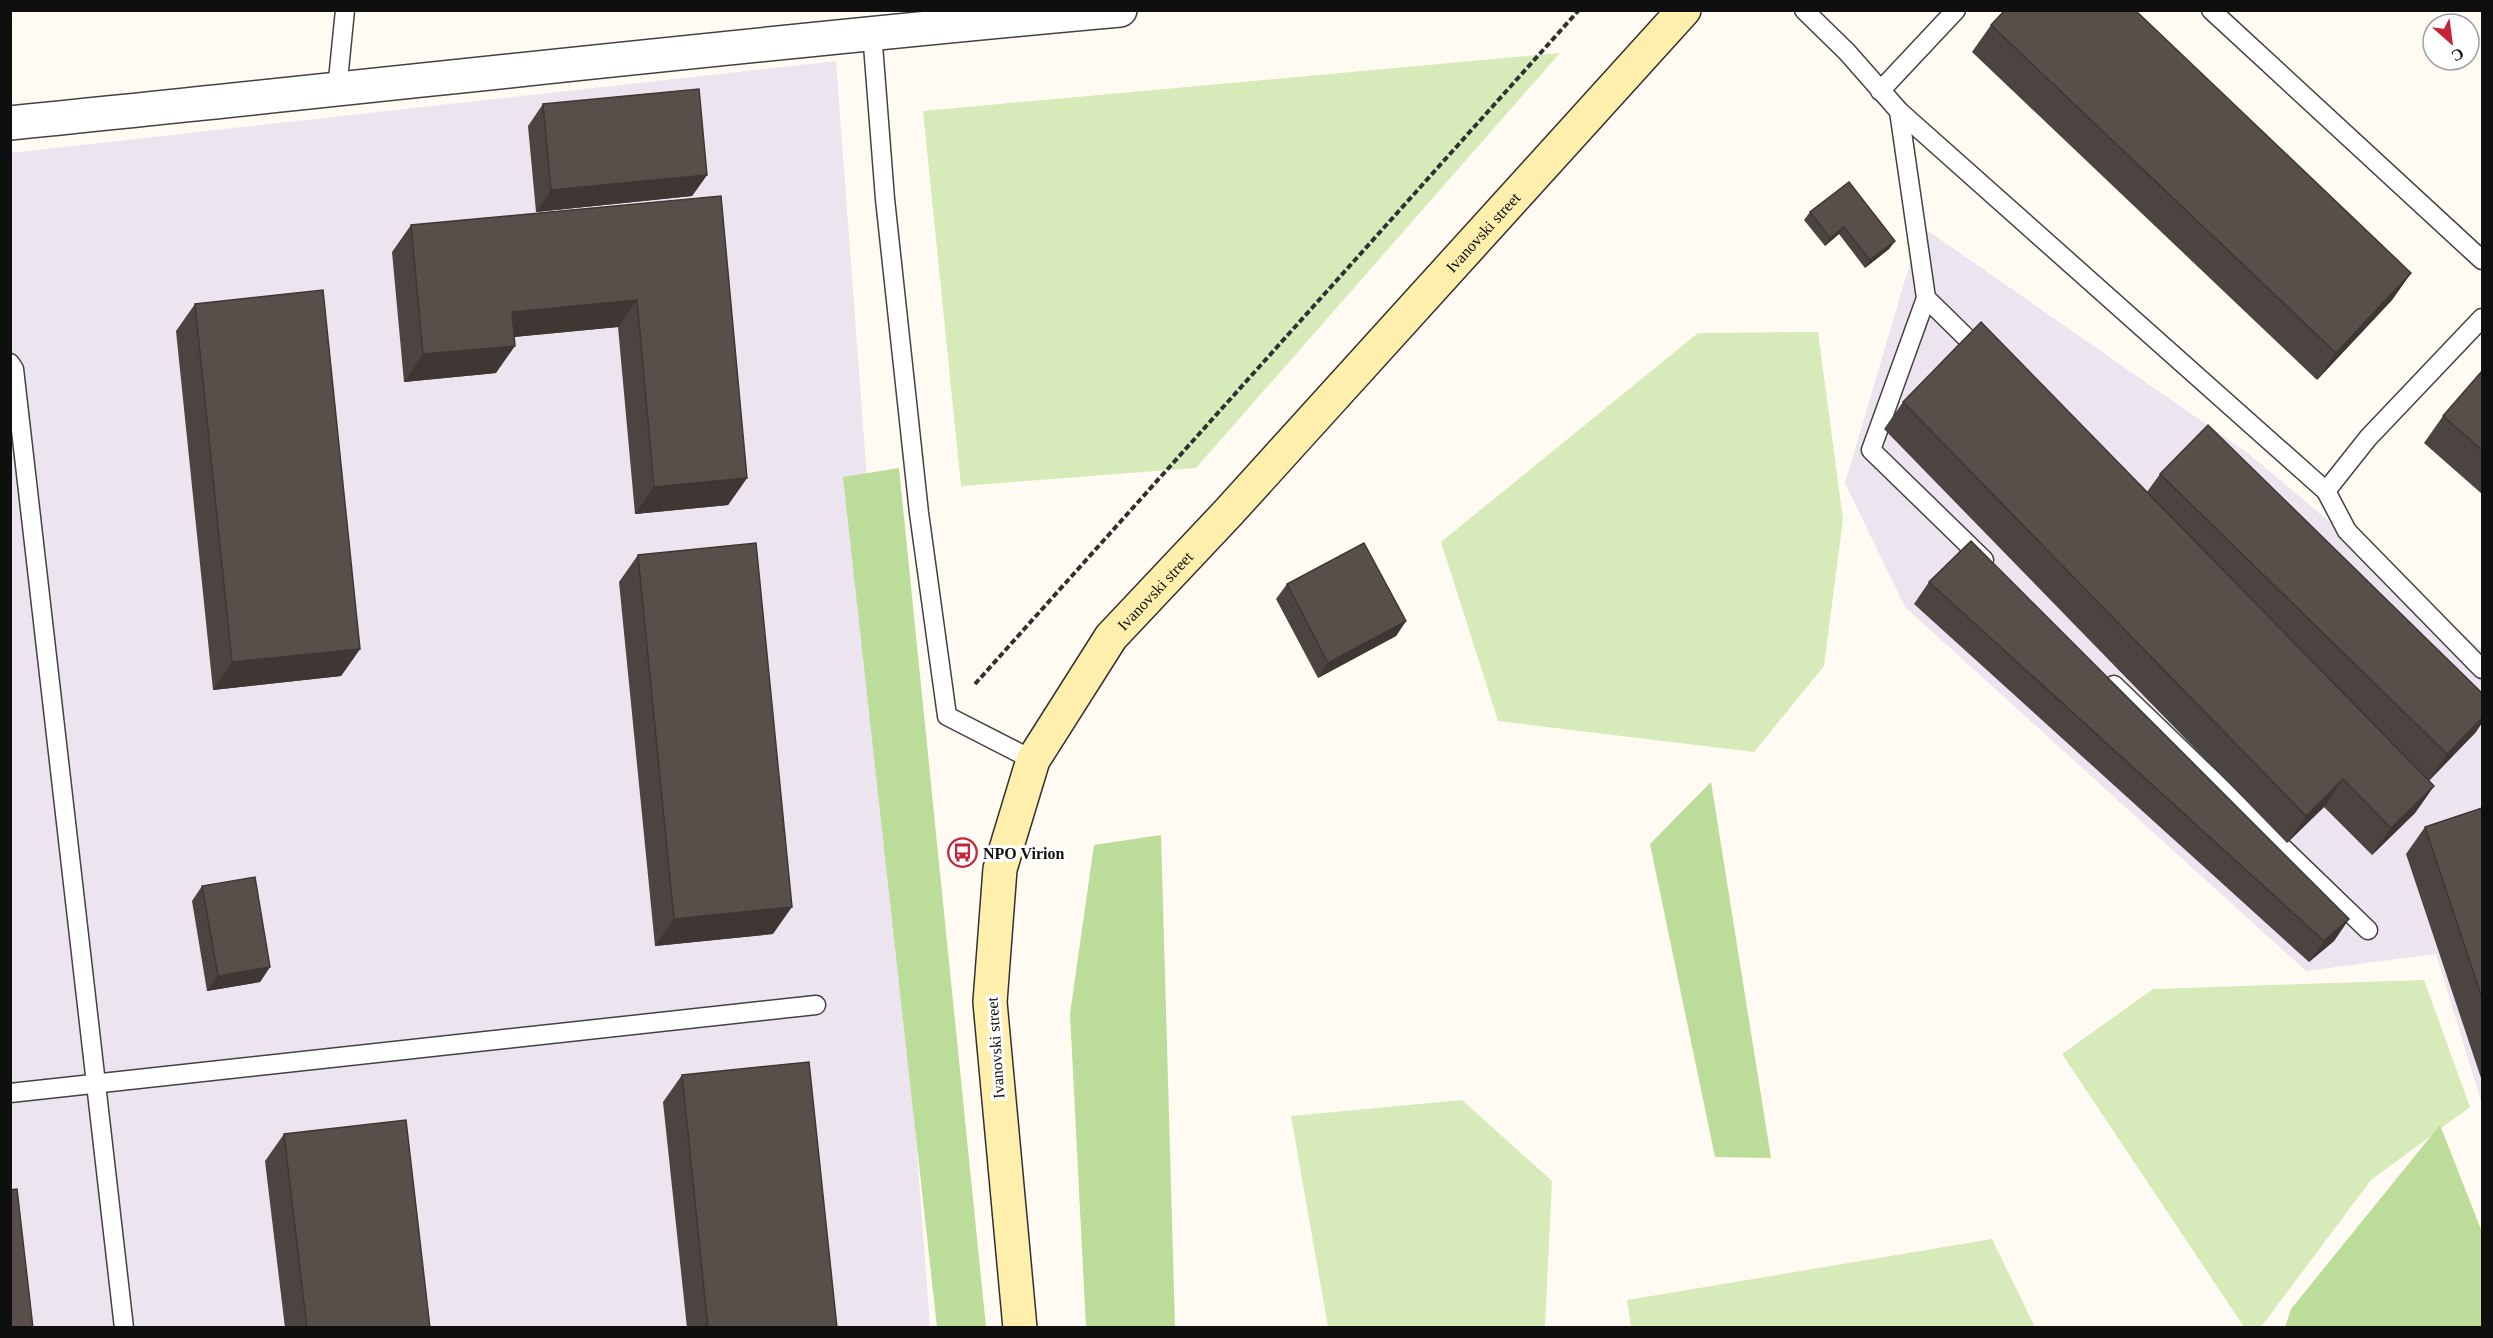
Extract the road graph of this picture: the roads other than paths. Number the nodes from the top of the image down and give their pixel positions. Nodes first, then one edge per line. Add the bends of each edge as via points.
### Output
1 (345, 10) edge
2 (1120, 10) edge
3 (1804, 10) edge
4 (1956, 10) edge
5 (2211, 10) edge
6 (1677, 13) edge
7 (872, 32) junction
8 (337, 90) junction
9 (1880, 91) junction
10 (1899, 111) junction
11 (10, 123) edge
12 (2482, 260) edge
13 (1926, 298) junction
14 (2482, 318) edge
15 (10, 363) edge
16 (1992, 364) edge
17 (2326, 491) junction
18 (2000, 574) edge
19 (2482, 669) edge
20 (2102, 674) edge
21 (1033, 760) junction
22 (2368, 930) dead end
23 (816, 1005) dead end
24 (96, 1083) junction
25 (10, 1093) edge
26 (124, 1328) edge
27 (1020, 1328) edge

1 - 8 lane
2 - 7 street
3 - 9 lane
4 - 9 lane
5 - 12 lane
6 - 21 main road, Ivanovski street via 1235,505 1111,637
7 - 8 street
7 - 21 lane via 885,199 919,513 947,716
8 - 11 street
9 - 10 lane
10 - 13 lane
10 - 17 lane
13 - 16 lane
13 - 18 lane via 1871,450
14 - 17 lane via 2367,438
15 - 24 lane via 14,369
17 - 19 lane via 2347,531
20 - 22 lane
21 - 27 main road, Ivanovski street via 1000,869 990,1002
23 - 24 lane
24 - 25 lane
24 - 26 lane

